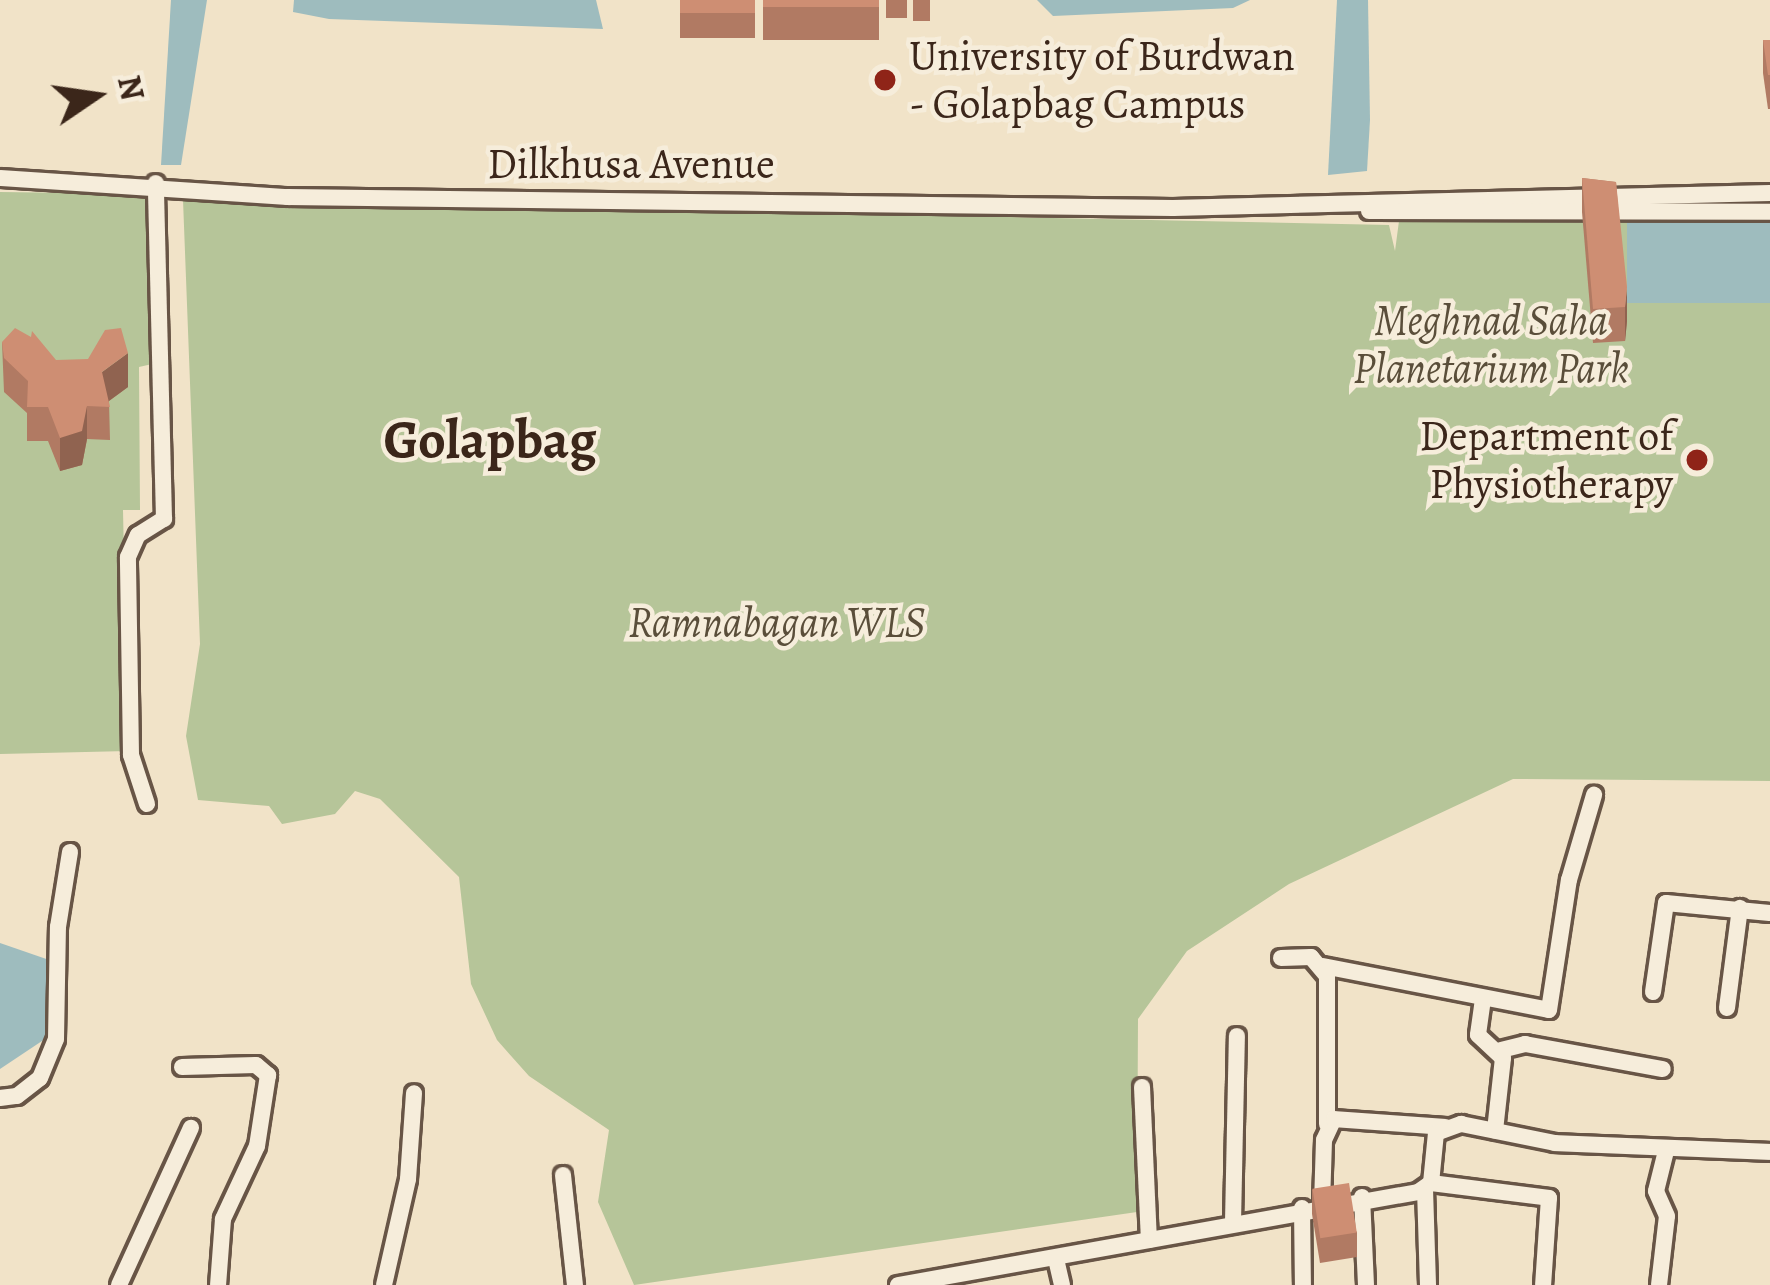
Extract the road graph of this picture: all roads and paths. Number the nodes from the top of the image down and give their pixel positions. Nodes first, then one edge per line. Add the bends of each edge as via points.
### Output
1 (0, 178) edge
2 (156, 182) junction
3 (1770, 193) edge
4 (1472, 204) junction
5 (1770, 212) edge
6 (1594, 795) dead end
7 (147, 804) dead end
8 (70, 853) dead end
9 (1740, 908) junction
10 (1770, 913) edge
11 (1281, 958) dead end
12 (1323, 966) junction
13 (1653, 992) dead end
14 (1483, 999) junction
15 (1726, 1008) dead end
16 (1237, 1036) dead end
17 (1501, 1050) junction
18 (182, 1067) dead end
19 (1663, 1069) dead end
20 (1142, 1088) dead end
21 (414, 1094) dead end
22 (0, 1097) edge
23 (1327, 1124) junction
24 (1444, 1127) junction
25 (191, 1128) dead end
26 (1495, 1131) junction
27 (1666, 1151) junction
28 (1770, 1152) edge
29 (563, 1174) dead end
30 (1428, 1186) junction
31 (1362, 1197) junction
32 (1322, 1204) junction
33 (1302, 1208) junction
34 (1233, 1222) junction
35 (1149, 1240) junction
36 (1056, 1259) junction
37 (963, 1280) edge
38 (119, 1285) edge
39 (218, 1285) edge
40 (383, 1285) edge
41 (575, 1285) edge
42 (898, 1285) edge
43 (1062, 1285) edge
44 (1304, 1285) edge
45 (1366, 1285) edge
46 (1427, 1285) edge
47 (1543, 1285) edge
48 (1659, 1285) edge

1 - 2 street, Dilkhusa Avenue
2 - 4 street, Dilkhusa Avenue via 287,197 1262,206 1275,213
2 - 7 street via 164,519 137,536 128,557 131,755
3 - 4 street, Dilkhusa Avenue
4 - 5 street, Dilkhusa Avenue
6 - 14 street via 1569,880 1554,1005 1540,1012
8 - 22 street via 58,927 56,1039 40,1078 17,1096
9 - 10 street
9 - 13 street via 1666,903
9 - 15 street
11 - 12 street via 1310,957
12 - 14 street
12 - 23 street
14 - 17 street via 1478,1035
16 - 34 street
17 - 19 street via 1526,1044
17 - 26 street
18 - 39 street via 256,1065 268,1075 257,1146 223,1219
20 - 35 street
21 - 40 street via 407,1179
23 - 24 street via 1347,1118
23 - 32 street
24 - 26 street
24 - 30 street via 1432,1140
25 - 38 street
26 - 27 street
27 - 28 street
27 - 48 street via 1656,1191 1667,1216
29 - 41 street
30 - 31 street
30 - 46 street
30 - 47 street via 1549,1198
31 - 32 street
31 - 45 street
32 - 33 street
33 - 34 street
33 - 44 street
34 - 35 street
35 - 36 street
36 - 37 street
36 - 43 street
37 - 42 street

